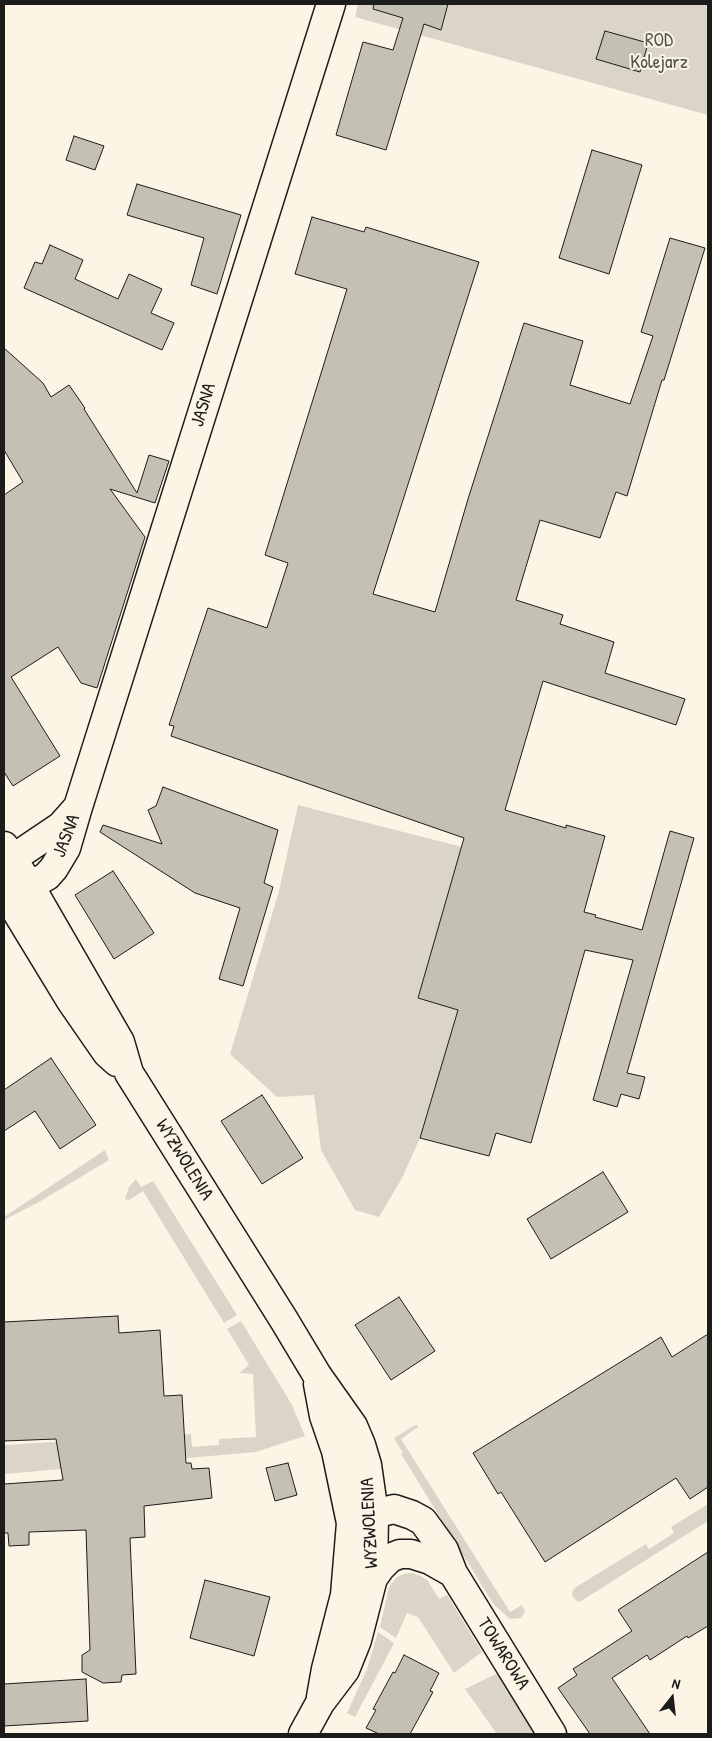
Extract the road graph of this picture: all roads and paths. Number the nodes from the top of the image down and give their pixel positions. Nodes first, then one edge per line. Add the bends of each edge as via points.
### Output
1 (330, 4) edge
2 (78, 807) junction
3 (7, 859) edge
4 (4, 884) edge
5 (30, 886) junction
6 (4, 890) edge
7 (129, 1073) junction
8 (362, 1519) junction
9 (453, 1573) junction
10 (373, 1578) junction
11 (320, 1703) junction
12 (302, 1734) edge
13 (552, 1734) edge

1 - 2 street, JASNA
2 - 3 street, JASNA via 61,826
2 - 5 street, JASNA via 66,848 58,862 47,876
3 - 5 street, WYZWOLENIA
4 - 5 street
5 - 7 street, WYZWOLENIA via 120,1042
6 - 7 street, WYZWOLENIA via 71,1002 107,1053
7 - 8 street, WYZWOLENIA via 352,1426 367,1465
8 - 9 street, TOWAROWA via 394,1510 412,1515 422,1521 444,1550
8 - 10 street, WYZWOLENIA
8 - 11 street, WYZWOLENIA
9 - 10 street, TOWAROWA via 430,1560 406,1554 390,1558
9 - 13 street, TOWAROWA
10 - 11 street, WYZWOLENIA via 357,1640 345,1670
11 - 12 street, WYZWOLENIA

